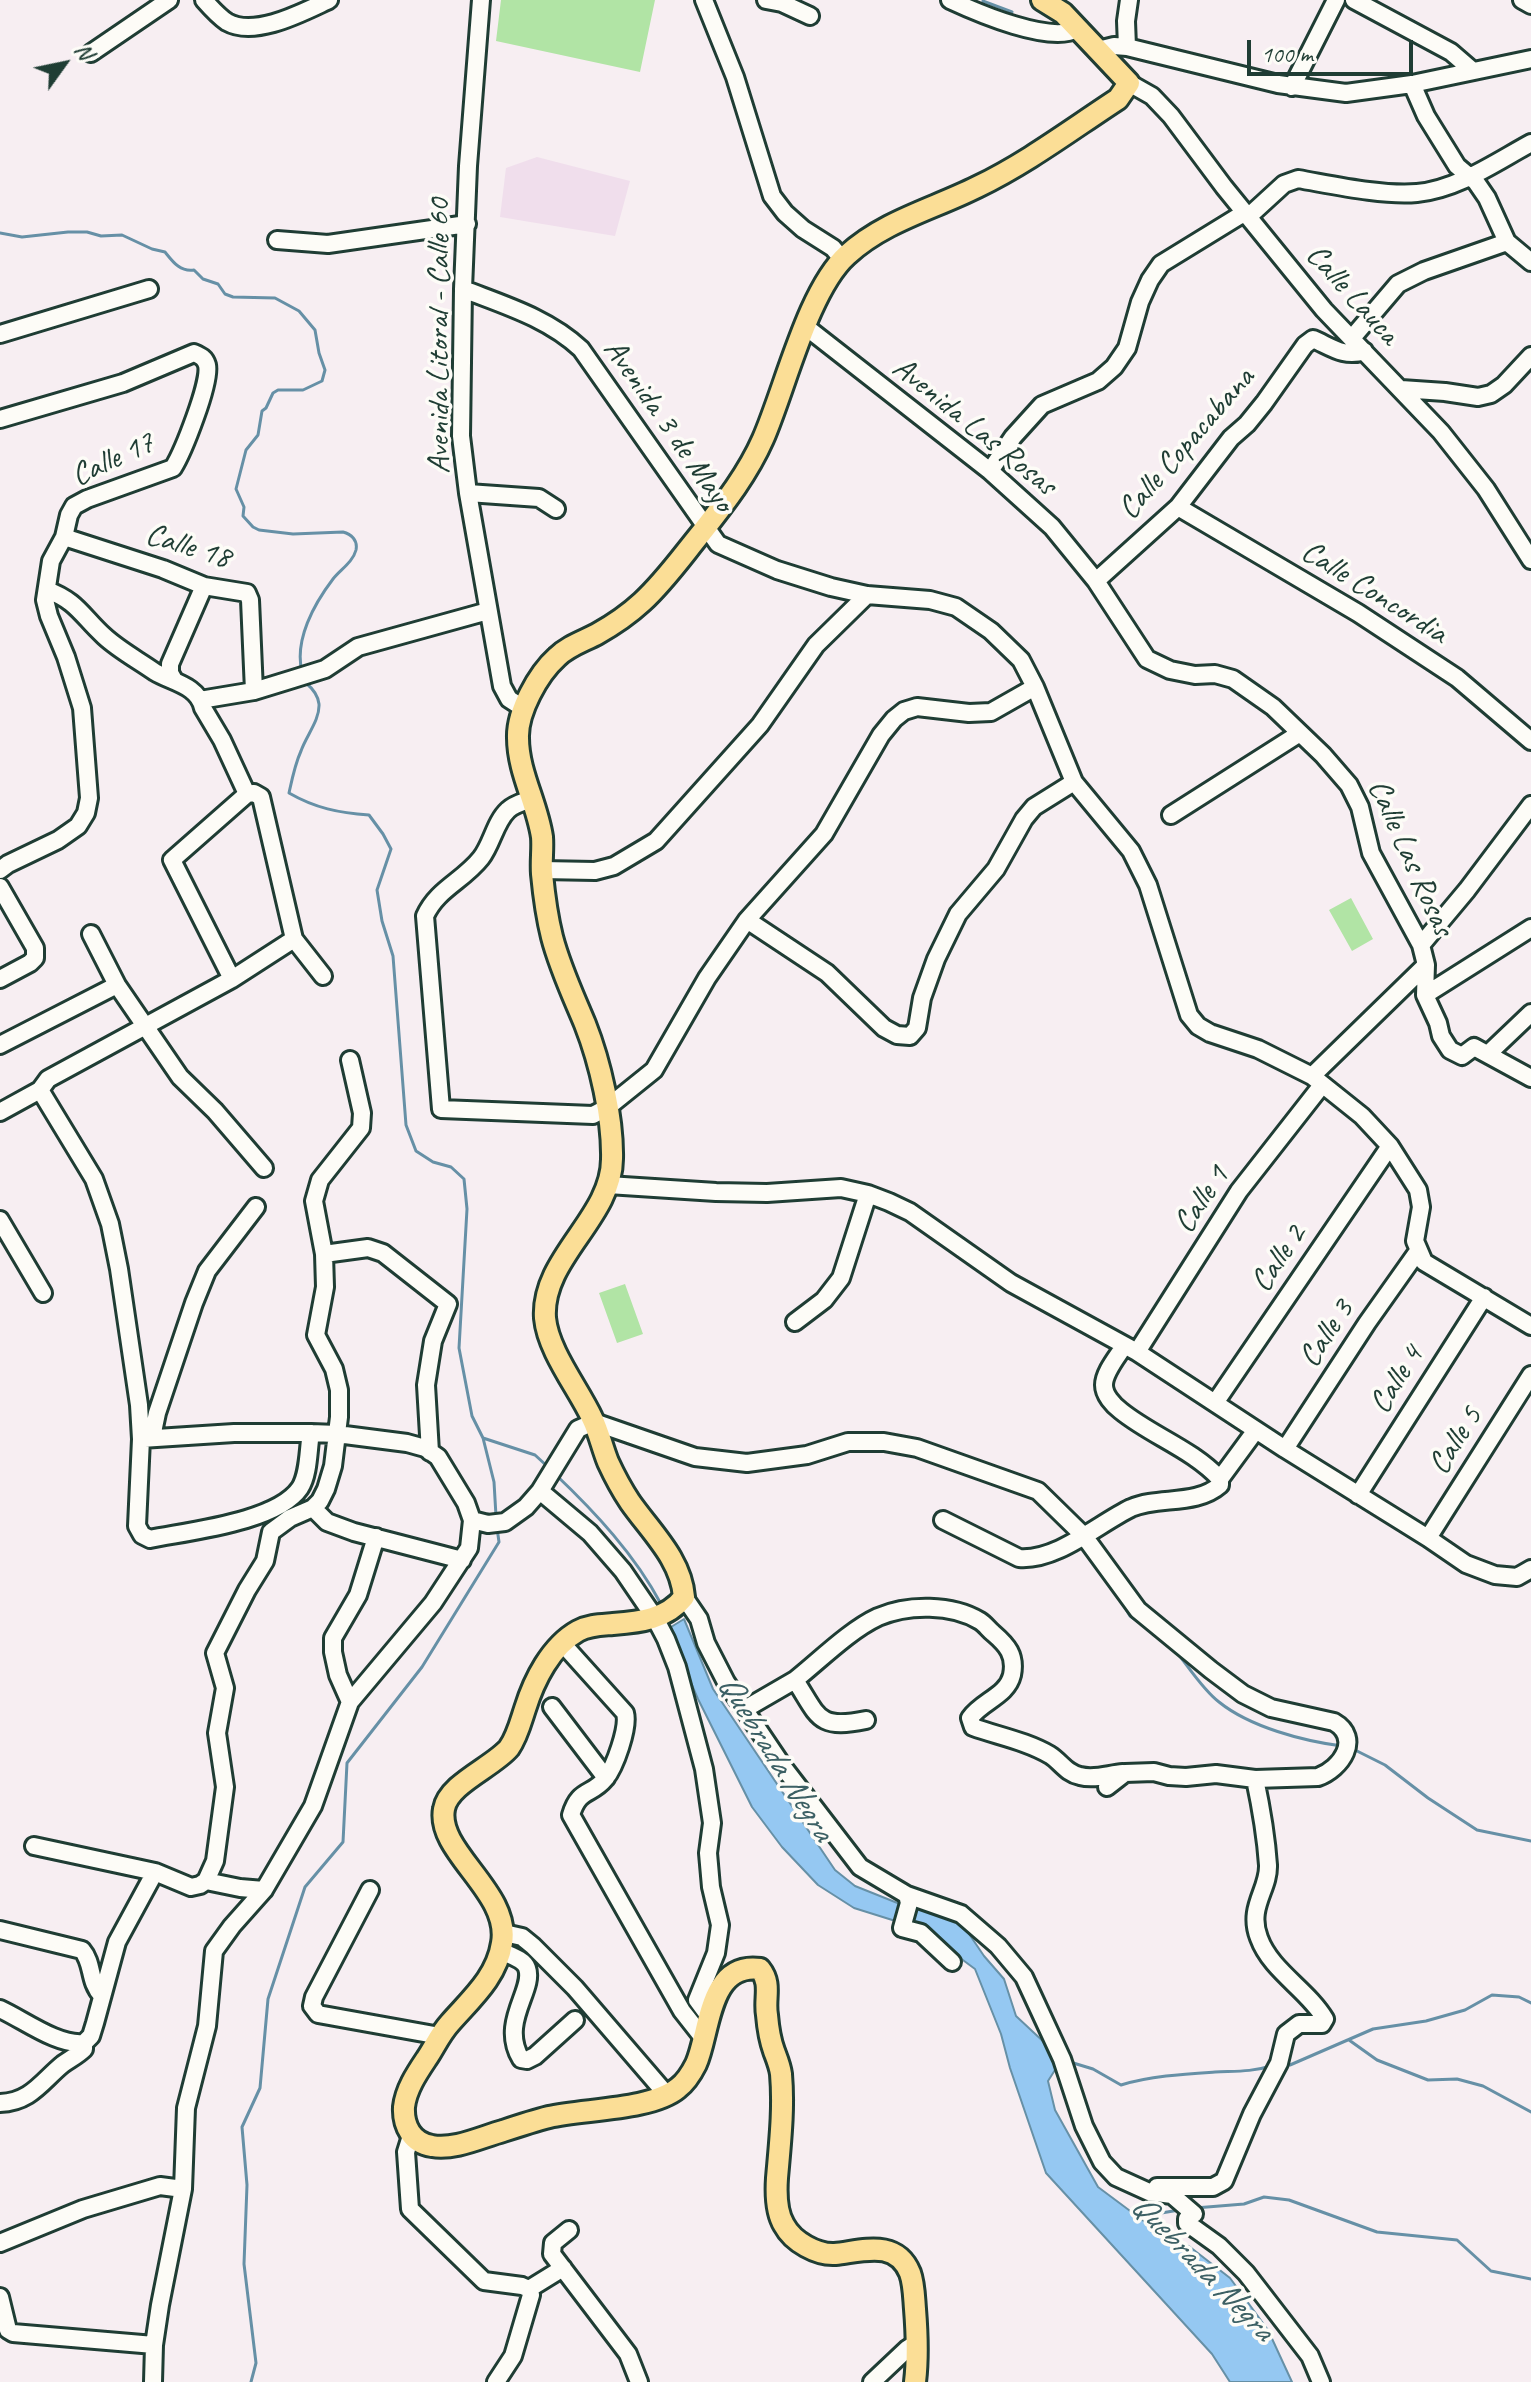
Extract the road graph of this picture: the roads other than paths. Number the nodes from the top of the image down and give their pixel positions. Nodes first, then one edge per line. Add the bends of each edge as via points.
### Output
1 (169, 0) edge
2 (204, 0) edge
3 (329, 0) edge
4 (481, 0) edge
5 (704, 0) edge
6 (766, 0) edge
7 (950, 0) edge
8 (1042, 0) edge
9 (1129, 0) edge
10 (1336, 0) edge
11 (1354, 0) edge
12 (1522, 0) edge
13 (1378, 5) edge
14 (1531, 5) edge
15 (1059, 6) edge
16 (810, 16) dead end
17 (1077, 29) junction
18 (1127, 47) junction
19 (1098, 50) junction
20 (91, 53) dead end
21 (1531, 59) edge
22 (1473, 71) junction
23 (1129, 83) junction
24 (1412, 84) junction
25 (1292, 87) junction
26 (1531, 143) edge
27 (1470, 176) junction
28 (1246, 215) junction
29 (467, 224) junction
30 (277, 240) dead end
31 (1507, 242) junction
32 (842, 259) junction
33 (1531, 262) edge
34 (149, 289) dead end
35 (463, 289) junction
36 (806, 327) junction
37 (0, 334) edge
38 (1352, 338) junction
39 (1364, 351) junction
40 (1531, 356) edge
41 (1401, 389) junction
42 (0, 419) edge
43 (990, 471) junction
44 (468, 493) junction
45 (1178, 507) junction
46 (556, 509) dead end
47 (705, 528) junction
48 (64, 537) junction
49 (1529, 554) edge
50 (1096, 581) junction
51 (204, 586) junction
52 (47, 590) junction
53 (867, 595) junction
54 (488, 611) junction
55 (174, 680) junction
56 (1035, 687) junction
57 (254, 691) junction
58 (202, 702) junction
59 (523, 708) junction
60 (1300, 733) junction
61 (1531, 741) edge
62 (1074, 782) junction
63 (247, 794) junction
64 (531, 799) junction
65 (1531, 805) edge
66 (1171, 815) dead end
67 (0, 870) edge
68 (542, 870) junction
69 (0, 887) edge
70 (747, 920) junction
71 (1531, 928) edge
72 (91, 934) dead end
73 (294, 939) junction
74 (1421, 945) junction
75 (1426, 965) junction
76 (323, 976) dead end
77 (0, 979) edge
78 (232, 979) junction
79 (117, 985) junction
80 (1425, 995) junction
81 (1531, 1013) edge
82 (146, 1027) junction
83 (0, 1045) edge
84 (1488, 1054) junction
85 (350, 1060) dead end
86 (1531, 1078) edge
87 (1317, 1081) junction
88 (40, 1090) junction
89 (608, 1107) junction
90 (0, 1112) edge
91 (1390, 1146) junction
92 (264, 1168) dead end
93 (608, 1185) junction
94 (868, 1194) junction
95 (256, 1207) dead end
96 (1, 1224) edge
97 (1418, 1251) junction
98 (324, 1254) junction
99 (43, 1293) dead end
100 (1484, 1297) junction
101 (795, 1322) dead end
102 (1531, 1326) edge
103 (1131, 1349) junction
104 (1531, 1375) edge
105 (1215, 1403) junction
106 (594, 1422) junction
107 (1256, 1430) junction
108 (311, 1433) junction
109 (337, 1434) junction
110 (147, 1438) junction
111 (1285, 1449) junction
112 (430, 1452) junction
113 (1220, 1479) junction
114 (543, 1486) junction
115 (1358, 1495) junction
116 (313, 1508) junction
117 (943, 1520) dead end
118 (488, 1522) junction
119 (1084, 1536) junction
120 (376, 1537) junction
121 (1428, 1538) junction
122 (462, 1560) junction
123 (1531, 1569) edge
124 (669, 1609) junction
125 (562, 1643) junction
126 (795, 1680) junction
127 (350, 1702) junction
128 (552, 1707) dead end
129 (745, 1709) junction
130 (866, 1720) dead end
131 (1125, 1773) junction
132 (606, 1778) junction
133 (1255, 1779) junction
134 (1107, 1787) dead end
135 (34, 1846) dead end
136 (155, 1872) junction
137 (206, 1881) junction
138 (264, 1890) junction
139 (370, 1890) dead end
140 (908, 1899) junction
141 (0, 1930) edge
142 (502, 1942) junction
143 (952, 1962) dead end
144 (102, 1996) junction
145 (0, 2009) edge
146 (708, 2015) junction
147 (575, 2020) dead end
148 (440, 2036) junction
149 (704, 2039) junction
150 (84, 2043) junction
151 (667, 2095) junction
152 (4, 2104) edge
153 (411, 2136) junction
154 (183, 2189) junction
155 (1149, 2192) junction
156 (569, 2230) dead end
157 (0, 2243) edge
158 (563, 2268) junction
159 (529, 2289) junction
160 (0, 2297) edge
161 (918, 2342) junction
162 (154, 2345) junction
163 (153, 2382) edge
164 (496, 2382) edge
165 (639, 2382) edge
166 (872, 2382) edge
167 (915, 2382) edge
168 (1321, 2382) edge

1 - 20 street
2 - 3 street via 229,24 248,26 292,18
4 - 29 street, Avenida Litoral - Calle 60
5 - 32 street via 735,77 772,196
6 - 16 street
7 - 17 street via 1036,30
8 - 15 main road
9 - 18 street
10 - 25 street
11 - 13 street
12 - 14 street
13 - 22 street
15 - 17 main road
17 - 19 main road
18 - 19 street
18 - 25 street
19 - 23 main road
21 - 22 street
22 - 24 street
23 - 28 street, Calle Lauca via 1171,116
23 - 32 main road via 1118,99 1010,170 882,230
24 - 25 street via 1346,93
24 - 27 street via 1457,166
26 - 27 street
27 - 28 street via 1418,193 1298,179
27 - 31 street via 1487,198
28 - 38 street, Calle Lauca
28 - 43 street via 1161,264 1114,367 1098,381 1042,405
29 - 30 street via 328,244
29 - 35 street, Avenida Litoral - Calle 60
31 - 33 street
31 - 38 street via 1398,284
32 - 36 main road
34 - 37 street
35 - 44 street, Avenida Litoral - Calle 60 via 461,436
35 - 47 street, Avenida 3 de Mayo via 548,324 581,349
36 - 43 street, Avenida Las Rosas
36 - 47 main road via 762,442 739,484
38 - 39 street, Calle Lauca
39 - 41 street, Calle Lauca
39 - 45 street, Calle Copacabana via 1339,352 1313,339 1305,345
40 - 41 street via 1491,394
41 - 49 street, Calle Lauca via 1468,465
42 - 48 street, Calle 17 via 123,383 194,353 207,363 195,415 173,468 74,506
43 - 50 street, Avenida Las Rosas via 1052,527
44 - 46 street via 539,498
44 - 54 street, Avenida Litoral - Calle 60
45 - 50 street, Calle Copacabana
45 - 61 street, Calle Concordia via 1408,645
47 - 53 street, Avenida 3 de Mayo via 718,544 777,570
47 - 59 main road via 644,600 556,657
48 - 51 street, Calle 18
48 - 52 street, Calle 17 via 51,561
50 - 60 street, Calle Las Rosas via 1147,659 1170,670 1233,679
51 - 55 street via 170,664
51 - 57 street, Calle 18 via 249,596
52 - 55 street via 82,611 115,645
52 - 67 street, Calle 17 via 49,616 82,708 89,798 78,826
53 - 56 street, Avenida 3 de Mayo via 956,607 1021,660
53 - 68 street via 816,645 760,725 656,841 595,871
54 - 57 street via 358,647 325,669
54 - 59 street, Avenida Litoral - Calle 60 via 502,686
55 - 58 street
56 - 62 street, Avenida 3 de Mayo
56 - 70 street via 991,712 917,707 894,719 824,834
57 - 58 street
58 - 63 street
59 - 64 main road via 517,735
60 - 66 street
60 - 74 street, Calle Las Rosas via 1349,785 1371,853
62 - 70 street via 1034,807 996,869 958,914 910,1036 884,1028 827,973
62 - 87 street, Avenida 3 de Mayo via 1131,851 1148,885 1189,1015 1210,1033 1258,1049
63 - 73 street via 261,797
63 - 78 street via 172,860
64 - 68 main road via 542,836
64 - 89 street via 509,808 483,855 431,901 425,916 441,1109 593,1115
65 - 74 street
68 - 89 main road via 552,937 587,1029
69 - 77 street via 35,948 35,958
70 - 89 street via 654,1070
71 - 80 street
72 - 79 street
73 - 76 street
73 - 78 street
74 - 75 street, Calle Las Rosas
75 - 80 street, Calle Las Rosas
75 - 87 street, Calle 1
78 - 82 street
79 - 82 street
79 - 83 street
80 - 84 street, Calle Las Rosas via 1450,1050 1462,1056 1474,1047
81 - 84 street
82 - 88 street via 48,1079
82 - 92 street via 180,1077
84 - 86 street, Calle Las Rosas
85 - 98 street via 361,1128 320,1180 314,1201
87 - 91 street, Avenida 3 de Mayo
87 - 103 street, Calle 1
88 - 90 street
88 - 110 street via 103,1201
89 - 93 main road via 613,1162
91 - 97 street, Avenida 3 de Mayo via 1418,1190
91 - 105 street, Calle 2
93 - 94 street via 767,1193 841,1188
93 - 106 main road via 558,1270 545,1317 551,1343
94 - 101 street via 841,1278 824,1300
94 - 103 street via 910,1212 1011,1283
95 - 110 street via 207,1271
96 - 99 street
97 - 100 street via 1424,1262
97 - 111 street, Calle 3
98 - 109 street via 325,1287 316,1335 339,1390
98 - 112 street via 368,1248 383,1253 448,1304 433,1341 426,1385
100 - 102 street
100 - 115 street, Calle 4
103 - 105 street
103 - 113 street, Calle 1 via 1105,1377 1110,1400
104 - 121 street, Calle 5
105 - 107 street
106 - 114 street via 578,1429
106 - 119 street via 695,1457 747,1463 807,1455 848,1442 917,1448 1038,1491
106 - 124 main road via 628,1499 683,1580
107 - 111 street
107 - 113 street
108 - 109 street
108 - 110 street
108 - 110 street via 299,1489 277,1506 238,1522 150,1539 137,1526
109 - 112 street via 407,1443
109 - 116 street via 326,1489
111 - 115 street
112 - 118 street via 466,1503
113 - 119 street via 1220,1485 1203,1496 1146,1503
114 - 118 street via 526,1507
114 - 124 street via 623,1571
115 - 121 street
116 - 120 street via 327,1522
116 - 137 street via 271,1532 265,1561 215,1653 225,1688 217,1733 225,1787 215,1861
117 - 119 street via 1019,1558 1031,1559
118 - 122 street
119 - 133 street via 1138,1610 1232,1686 1271,1708 1343,1727 1348,1747 1326,1774
120 - 122 street
120 - 127 street via 358,1595 333,1638 338,1675
121 - 123 street via 1466,1564 1495,1575 1517,1577
122 - 127 street
124 - 125 main road via 593,1625
124 - 129 street via 699,1619 706,1643
124 - 146 street via 712,1823 708,1853 719,1939 697,2000
125 - 132 street via 625,1713
125 - 142 main road via 531,1689 512,1745 452,1793 443,1811 444,1827 500,1917
126 - 129 street
126 - 130 street via 829,1724
126 - 131 street via 880,1616 912,1609 956,1611 982,1622 1011,1651 1012,1676 1003,1691 977,1708 970,1718 973,1727 1053,1756 1066,1771 1081,1777
127 - 138 street via 313,1806
128 - 132 street
129 - 140 street via 860,1867
131 - 133 street
131 - 134 street
132 - 149 street via 575,1802 571,1815 682,2011
133 - 155 street via 1268,1869 1255,1918 1258,1937 1269,1958 1325,2019 1322,2024 1299,2024 1286,2034 1279,2063 1224,2181 1213,2187 1158,2185
135 - 136 street
136 - 137 street via 191,1887
136 - 144 street via 117,1942
137 - 138 street
138 - 154 street via 214,1951 207,2026 186,2108
139 - 148 street via 312,2006 318,2014
140 - 143 street via 902,1928 921,1933
140 - 155 street via 961,1914 1024,1977 1102,2162 1116,2177
141 - 144 street via 82,1950
142 - 147 street via 528,1969 514,2022 521,2059 535,2056
142 - 148 main road via 490,1975
142 - 151 street via 522,1937 542,1954
144 - 150 street via 91,2036
145 - 150 street via 61,2040
146 - 149 main road
146 - 161 main road via 729,1977 760,1969 766,1977 766,2010 781,2075 776,2187 784,2226 805,2246 823,2253 881,2249 896,2255 910,2274
148 - 153 main road via 408,2089 404,2120
149 - 151 main road via 687,2080
150 - 152 street via 84,2049 42,2085
151 - 153 main road via 550,2117 448,2147 430,2146
153 - 159 street via 406,2152 410,2209 484,2281
154 - 157 street via 160,2186 83,2209
154 - 162 street
155 - 168 street via 1172,2195 1189,2208 1194,2214 1187,2223 1246,2273 1310,2356
156 - 158 street via 553,2243 552,2254
158 - 159 street
158 - 165 street via 628,2354
159 - 164 street via 513,2356
160 - 162 street via 13,2333
161 - 166 street
161 - 167 main road
162 - 163 street

